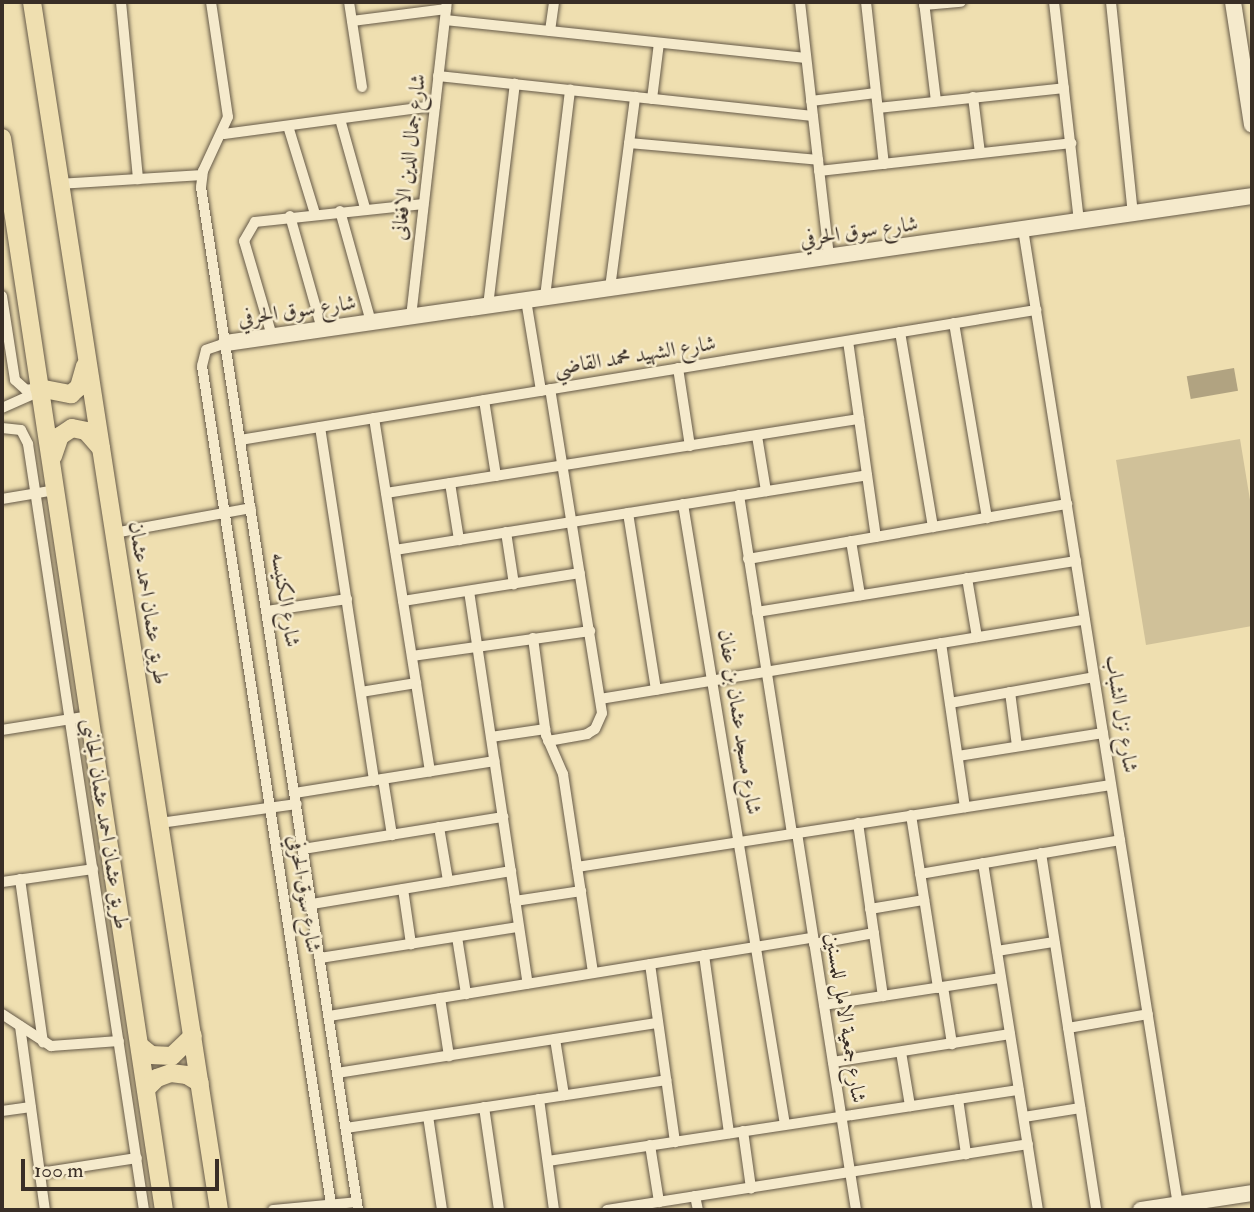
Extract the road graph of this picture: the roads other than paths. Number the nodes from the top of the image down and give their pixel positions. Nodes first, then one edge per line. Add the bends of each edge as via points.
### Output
1 (32, 2) edge
2 (121, 2) edge
3 (211, 2) edge
4 (349, 2) edge
5 (554, 2) edge
6 (800, 2) edge
7 (866, 2) edge
8 (961, 2) edge
9 (1054, 2) edge
10 (1111, 2) edge
11 (1233, 2) edge
12 (924, 4) edge
13 (446, 10) edge
14 (352, 21) junction
15 (550, 31) junction
16 (1245, 42) edge
17 (659, 43) junction
18 (806, 58) junction
19 (438, 76) junction
20 (1249, 78) edge
21 (515, 84) junction
22 (362, 87) dead end
23 (1064, 88) junction
24 (570, 90) junction
25 (876, 93) junction
26 (635, 97) junction
27 (973, 97) junction
28 (652, 99) junction
29 (811, 100) junction
30 (936, 102) junction
31 (435, 106) junction
32 (878, 108) junction
33 (813, 116) junction
34 (340, 119) junction
35 (288, 125) junction
36 (1252, 125) edge
37 (224, 134) junction
38 (2, 139) edge
39 (629, 142) junction
40 (1070, 143) junction
41 (980, 153) junction
42 (884, 164) junction
43 (819, 165) junction
44 (202, 175) junction
45 (138, 179) junction
46 (59, 184) junction
47 (1252, 196) edge
48 (423, 204) junction
49 (365, 208) junction
50 (340, 211) junction
51 (315, 214) junction
52 (1133, 214) junction
53 (290, 216) junction
54 (1079, 221) junction
55 (1023, 229) junction
56 (829, 257) junction
57 (610, 288) junction
58 (2, 296) edge
59 (545, 298) junction
60 (526, 300) junction
61 (488, 306) junction
62 (1036, 310) junction
63 (411, 317) junction
64 (371, 322) junction
65 (954, 323) junction
66 (322, 329) junction
67 (900, 332) junction
68 (272, 336) junction
69 (848, 341) junction
70 (226, 343) junction
71 (86, 361) junction
72 (678, 368) junction
73 (40, 390) junction
74 (545, 390) junction
75 (484, 400) junction
76 (2, 408) edge
77 (374, 418) junction
78 (859, 419) junction
79 (320, 427) junction
80 (2, 428) edge
81 (757, 436) junction
82 (240, 440) junction
83 (690, 446) junction
84 (101, 448) junction
85 (51, 460) junction
86 (563, 466) junction
87 (867, 475) junction
88 (496, 476) junction
89 (450, 483) junction
90 (56, 490) junction
91 (766, 491) junction
92 (386, 493) junction
93 (36, 494) junction
94 (739, 495) junction
95 (2, 499) edge
96 (683, 504) junction
97 (1067, 504) junction
98 (251, 509) junction
99 (225, 513) junction
100 (628, 513) junction
101 (987, 518) junction
102 (572, 522) junction
103 (933, 527) junction
104 (506, 532) junction
105 (114, 533) junction
106 (876, 537) junction
107 (459, 540) junction
108 (851, 541) junction
109 (395, 550) junction
110 (748, 559) junction
111 (1076, 561) junction
112 (580, 573) junction
113 (967, 578) junction
114 (514, 584) junction
115 (469, 591) junction
116 (860, 595) junction
117 (346, 599) junction
118 (403, 601) junction
119 (267, 611) junction
120 (757, 612) junction
121 (1085, 620) junction
122 (590, 631) junction
123 (533, 638) junction
124 (977, 638) junction
125 (941, 643) junction
126 (477, 647) junction
127 (412, 656) junction
128 (766, 672) junction
129 (1094, 677) junction
130 (712, 681) junction
131 (416, 683) junction
132 (656, 690) junction
133 (361, 692) junction
134 (1010, 692) junction
135 (600, 699) junction
136 (950, 703) junction
137 (90, 716) junction
138 (69, 719) junction
139 (545, 729) junction
140 (2, 730) edge
141 (1103, 733) junction
142 (491, 737) junction
143 (548, 741) junction
144 (1017, 746) junction
145 (958, 756) junction
146 (494, 761) junction
147 (430, 772) junction
148 (379, 780) junction
149 (1111, 785) junction
150 (296, 798) junction
151 (270, 807) junction
152 (965, 807) junction
153 (911, 816) junction
154 (503, 817) junction
155 (159, 823) junction
156 (858, 823) junction
157 (439, 827) junction
158 (795, 833) junction
159 (392, 835) junction
160 (1120, 840) junction
161 (739, 842) junction
162 (303, 849) junction
163 (1041, 853) junction
164 (983, 863) junction
165 (577, 867) junction
166 (93, 869) junction
167 (511, 871) junction
168 (920, 874) junction
169 (20, 880) junction
170 (448, 881) junction
171 (2, 882) edge
172 (403, 889) junction
173 (581, 891) junction
174 (924, 900) junction
175 (515, 901) junction
176 (312, 904) junction
177 (870, 909) junction
178 (519, 927) junction
179 (874, 933) junction
180 (457, 937) junction
181 (814, 941) junction
182 (1054, 942) junction
183 (411, 944) junction
184 (756, 947) junction
185 (997, 951) junction
186 (704, 955) junction
187 (320, 958) junction
188 (650, 964) junction
189 (593, 974) junction
190 (1001, 978) junction
191 (528, 984) junction
192 (941, 987) junction
193 (466, 994) junction
194 (883, 996) junction
195 (440, 998) junction
196 (824, 1005) junction
197 (2, 1014) edge
198 (1148, 1014) junction
199 (329, 1016) junction
200 (658, 1023) junction
201 (20, 1026) junction
202 (1068, 1028) junction
203 (1010, 1034) junction
204 (193, 1036) junction
205 (555, 1039) junction
206 (118, 1041) junction
207 (43, 1042) junction
208 (952, 1044) junction
209 (139, 1046) junction
210 (901, 1052) junction
211 (449, 1056) junction
212 (833, 1062) junction
213 (338, 1073) junction
214 (666, 1080) junction
215 (200, 1083) junction
216 (146, 1089) junction
217 (1019, 1090) junction
218 (564, 1095) junction
219 (539, 1099) junction
220 (958, 1099) junction
221 (910, 1106) junction
222 (31, 1107) junction
223 (484, 1107) junction
224 (1080, 1108) junction
225 (2, 1111) edge
226 (428, 1116) junction
227 (841, 1116) junction
228 (1024, 1117) junction
229 (785, 1125) junction
230 (346, 1128) junction
231 (743, 1131) junction
232 (729, 1133) junction
233 (675, 1142) junction
234 (1028, 1144) junction
235 (650, 1145) junction
236 (966, 1154) junction
237 (136, 1158) junction
238 (548, 1161) junction
239 (850, 1172) junction
240 (40, 1173) junction
241 (751, 1188) junction
242 (1252, 1193) edge
243 (695, 1196) junction
244 (659, 1202) junction
245 (331, 1204) junction
246 (1222, 1204) edge
247 (1178, 1205) junction
248 (357, 1206) edge
249 (45, 1210) edge
250 (144, 1210) edge
251 (164, 1210) edge
252 (219, 1210) edge
253 (273, 1210) edge
254 (442, 1210) edge
255 (499, 1210) edge
256 (554, 1210) edge
257 (607, 1210) edge
258 (698, 1210) edge
259 (856, 1210) edge
260 (1038, 1210) edge
261 (1096, 1210) edge
262 (1141, 1210) edge

1 - 46 main road, طريق عثمان احمد عثمان
2 - 45 street
3 - 37 street via 228,110
4 - 14 street
5 - 15 street
6 - 18 street
7 - 25 street
8 - 12 street
9 - 23 street
10 - 52 street
11 - 16 street
12 - 30 street
13 - 14 street
13 - 15 street
13 - 19 street, شارع جمال الدين الافغانى
14 - 22 street
15 - 17 street
16 - 20 street
17 - 18 street
17 - 28 street
18 - 29 street
19 - 21 street
19 - 31 street, شارع جمال الدين الافغانى
20 - 36 street
21 - 24 street
21 - 61 street
23 - 27 street
23 - 40 street
24 - 26 street
24 - 59 street
25 - 29 street
25 - 32 street
26 - 28 street
26 - 39 street
27 - 30 street
27 - 41 street
28 - 33 street
29 - 33 street
30 - 32 street
31 - 34 street
31 - 48 street, شارع جمال الدين الافغانى
32 - 42 street
33 - 43 street
34 - 35 street
34 - 49 street
35 - 37 street
35 - 51 street
37 - 44 street
38 - 73 main road
39 - 43 street
39 - 57 street
40 - 41 street
40 - 54 street
41 - 42 street
42 - 43 street
43 - 56 street
44 - 45 street
44 - 70 street, شارع الكنيسه
45 - 46 street
46 - 71 main road, طريق عثمان احمد عثمان
47 - 52 street, شارع سوق الحرفي
48 - 49 street
48 - 63 street, شارع جمال الدين الافغانى
49 - 50 street
50 - 51 street
50 - 64 street
51 - 53 street
52 - 54 street, شارع سوق الحرفي
53 - 66 street
53 - 68 street via 255,222 246,233
54 - 55 street, شارع سوق الحرفي
55 - 56 street, شارع سوق الحرفي
55 - 62 street, شارع نزل الشباب
56 - 57 street, شارع سوق الحرفي
57 - 59 street, شارع سوق الحرفي
58 - 73 street via 15,380 26,390
59 - 60 street, شارع سوق الحرفي
60 - 61 street, شارع سوق الحرفي
60 - 74 street
61 - 63 street, شارع سوق الحرفي
62 - 65 street, شارع الشهيد محمد القاضي
62 - 97 street, شارع نزل الشباب
63 - 64 street, شارع سوق الحرفي
64 - 66 street, شارع سوق الحرفي
65 - 67 street, شارع الشهيد محمد القاضي
65 - 101 street
66 - 68 street, شارع سوق الحرفي
67 - 69 street, شارع الشهيد محمد القاضي
67 - 103 street
68 - 70 street, شارع سوق الحرفي
69 - 72 street, شارع الشهيد محمد القاضي
69 - 78 street
70 - 82 street, شارع الكنيسه
70 - 99 street, شارع سوق الحرفي via 211,347 201,360
71 - 73 main road via 79,387 71,394
71 - 84 main road, طريق عثمان احمد عثمان
72 - 74 street, شارع الشهيد محمد القاضي
72 - 83 street
73 - 76 street
73 - 85 main road
74 - 75 street, شارع الشهيد محمد القاضي
74 - 86 street
75 - 77 street, شارع الشهيد محمد القاضي
75 - 88 street
77 - 79 street, شارع الشهيد محمد القاضي
77 - 92 street
78 - 81 street
78 - 87 street
79 - 82 street, شارع الشهيد محمد القاضي
79 - 117 street
80 - 93 street, طريق عثمان احمد عثمان الجانبى via 21,430 28,444
81 - 83 street
81 - 91 street
82 - 98 street, شارع الكنيسه
83 - 86 street
84 - 85 main road via 86,431 72,428 60,436
84 - 105 main road, طريق عثمان احمد عثمان
85 - 90 main road
86 - 88 street
86 - 102 street
87 - 91 street
87 - 106 street
88 - 89 street
89 - 92 street
89 - 107 street
90 - 93 street
90 - 137 main road
91 - 94 street
92 - 109 street
93 - 95 street
93 - 138 street, طريق عثمان احمد عثمان الجانبى
94 - 96 street
94 - 110 street, شارع جمعية الامل للمسنين
96 - 100 street
96 - 130 street, شارع مسجد عثمان بن عفان
97 - 101 street
97 - 111 street, شارع نزل الشباب
98 - 99 street
98 - 119 street, شارع الكنيسه
99 - 105 street
99 - 151 street, شارع سوق الحرفي
100 - 102 street
100 - 132 street
101 - 103 street
102 - 104 street
102 - 112 street
103 - 106 street
104 - 107 street
104 - 114 street
105 - 155 main road, طريق عثمان احمد عثمان
106 - 108 street
107 - 109 street
108 - 110 street
108 - 116 street
109 - 118 street
110 - 120 street, شارع جمعية الامل للمسنين
111 - 113 street
111 - 121 street, شارع نزل الشباب
112 - 114 street
112 - 122 street
113 - 116 street
113 - 124 street
114 - 115 street
115 - 118 street
115 - 126 street
116 - 120 street
117 - 119 street
117 - 133 street
118 - 127 street
119 - 150 street, شارع الكنيسه
120 - 128 street, شارع جمعية الامل للمسنين
121 - 124 street
121 - 129 street, شارع نزل الشباب
122 - 123 street
122 - 135 street
123 - 126 street
123 - 139 street
124 - 125 street
125 - 128 street
125 - 136 street
126 - 127 street
126 - 142 street
127 - 131 street
128 - 130 street
128 - 158 street, شارع جمعية الامل للمسنين
129 - 134 street
129 - 141 street, شارع نزل الشباب
130 - 132 street
130 - 161 street, شارع مسجد عثمان بن عفان
131 - 133 street
131 - 147 street
132 - 135 street
133 - 148 street
134 - 136 street
134 - 144 street
135 - 143 street via 602,713 595,729
136 - 145 street
137 - 138 street
137 - 209 main road
138 - 140 street
138 - 166 street, طريق عثمان احمد عثمان الجانبى
139 - 142 street
139 - 143 street
141 - 144 street
141 - 149 street, شارع نزل الشباب
142 - 146 street
143 - 165 street via 563,774
144 - 145 street
145 - 152 street
146 - 147 street
146 - 154 street
147 - 148 street
148 - 150 street
148 - 159 street
149 - 152 street
149 - 160 street, شارع نزل الشباب
150 - 151 street
150 - 162 street, شارع الكنيسه
151 - 155 street
151 - 245 street, شارع سوق الحرفي
152 - 153 street
153 - 156 street
153 - 168 street
154 - 157 street
154 - 167 street
155 - 204 main road, طريق عثمان احمد عثمان
156 - 158 street
156 - 177 street
157 - 159 street
157 - 170 street
158 - 161 street
158 - 181 street, شارع جمعية الامل للمسنين
159 - 162 street
160 - 163 street
160 - 198 street, شارع نزل الشباب
161 - 165 street
161 - 184 street, شارع مسجد عثمان بن عفان
162 - 176 street, شارع الكنيسه
163 - 164 street
163 - 182 street
164 - 168 street
164 - 185 street
165 - 173 street
166 - 169 street
166 - 206 street, طريق عثمان احمد عثمان الجانبى
167 - 170 street
167 - 175 street
168 - 174 street
169 - 171 street
169 - 207 street
170 - 172 street
172 - 176 street
172 - 183 street
173 - 175 street
173 - 189 street
174 - 177 street
174 - 192 street
175 - 178 street
176 - 187 street, شارع الكنيسه
177 - 179 street
178 - 180 street
178 - 191 street
179 - 181 street
179 - 194 street
180 - 183 street
180 - 193 street
181 - 184 street
181 - 196 street, شارع جمعية الامل للمسنين
182 - 185 street
182 - 202 street
183 - 187 street
184 - 186 street
184 - 229 street, شارع مسجد عثمان بن عفان
185 - 190 street
186 - 188 street
186 - 232 street
187 - 199 street, شارع الكنيسه
188 - 189 street
188 - 200 street
189 - 191 street
190 - 192 street
190 - 203 street
191 - 193 street
192 - 194 street
192 - 208 street
193 - 195 street
194 - 196 street
195 - 199 street
195 - 211 street
196 - 212 street, شارع جمعية الامل للمسنين
197 - 201 street
198 - 202 street
198 - 247 street, شارع نزل الشباب
199 - 213 street, شارع الكنيسه
200 - 205 street
200 - 214 street
201 - 207 street
201 - 222 street
202 - 224 street
203 - 208 street
203 - 217 street
204 - 209 main road via 172,1056 151,1055
204 - 215 main road, طريق عثمان احمد عثمان
205 - 211 street
205 - 218 street
206 - 207 street via 68,1048
206 - 237 street, طريق عثمان احمد عثمان الجانبى
208 - 210 street
209 - 216 main road
210 - 212 street
210 - 221 street
211 - 213 street
212 - 227 street, شارع جمعية الامل للمسنين
213 - 230 street, شارع الكنيسه
214 - 218 street
214 - 233 street
215 - 216 main road via 172,1073 157,1078
215 - 252 main road, طريق عثمان احمد عثمان
216 - 251 main road
217 - 220 street
217 - 228 street
218 - 219 street
219 - 223 street
219 - 238 street
220 - 221 street
220 - 236 street
221 - 227 street
222 - 225 street
222 - 240 street
223 - 226 street
223 - 255 street
224 - 228 street
224 - 261 street
226 - 230 street
226 - 254 street
227 - 229 street
227 - 239 street, شارع جمعية الامل للمسنين
228 - 234 street
229 - 231 street
230 - 248 street, شارع الكنيسه
231 - 232 street
231 - 241 street
232 - 233 street
233 - 235 street
234 - 236 street
234 - 260 street
235 - 238 street
235 - 244 street
236 - 239 street
237 - 240 street
237 - 250 street, طريق عثمان احمد عثمان الجانبى
238 - 256 street
239 - 241 street
239 - 259 street, شارع جمعية الامل للمسنين
240 - 249 street
241 - 243 street
242 - 246 street
243 - 244 street
243 - 258 street
244 - 257 street
245 - 248 street
245 - 253 street
246 - 247 street
247 - 262 street

